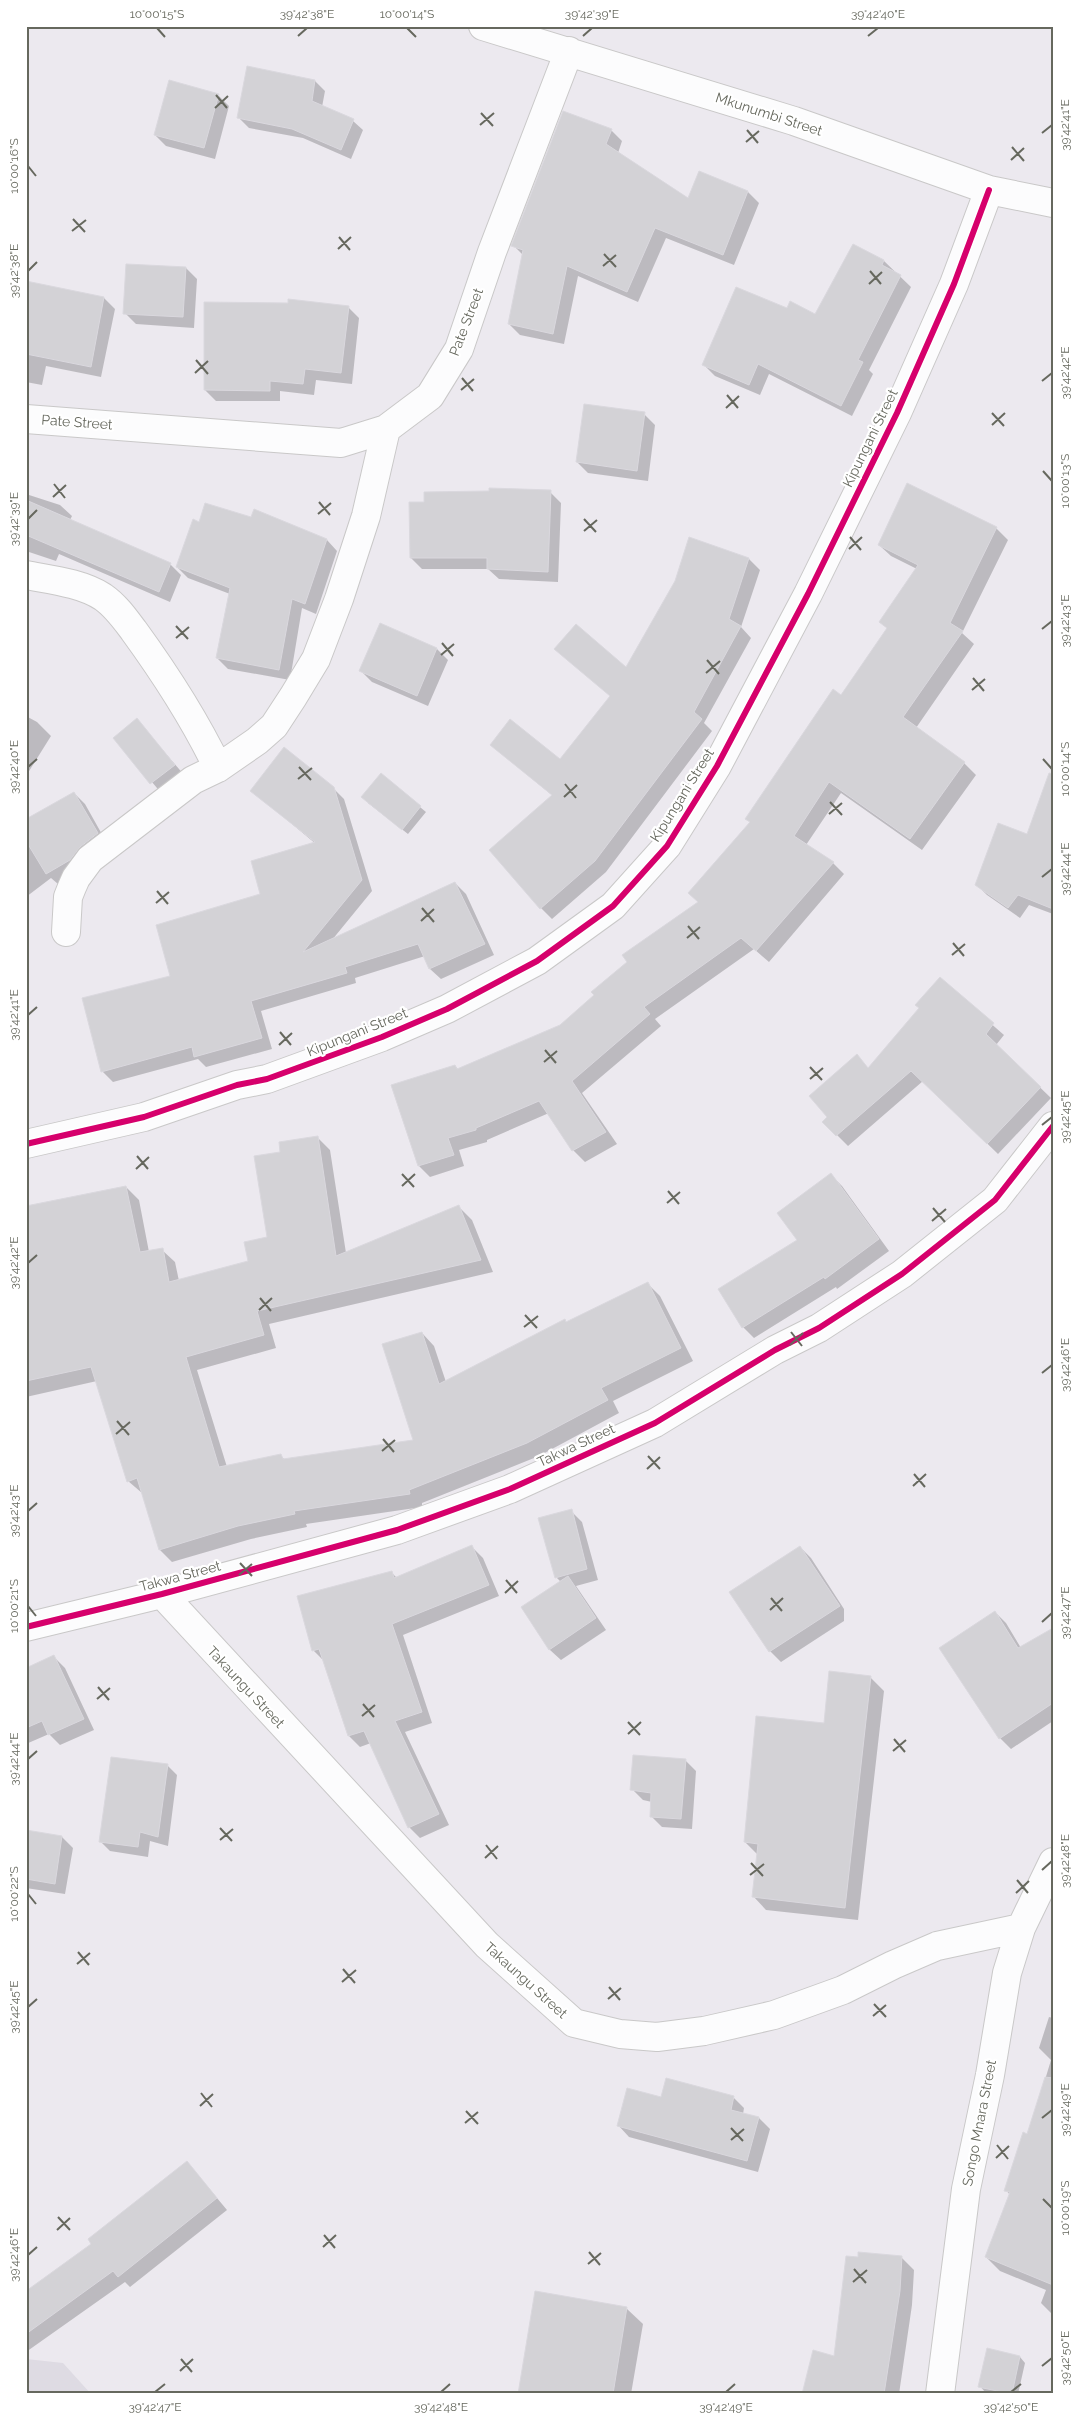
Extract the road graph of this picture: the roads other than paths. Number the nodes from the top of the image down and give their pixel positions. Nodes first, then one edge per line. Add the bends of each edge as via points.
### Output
1 (484, 26) edge
2 (569, 51) junction
3 (990, 190) junction
4 (1053, 204) edge
5 (26, 419) edge
6 (386, 429) junction
7 (26, 575) edge
8 (218, 768) junction
9 (66, 932) dead end
10 (1053, 1126) edge
11 (26, 1144) edge
12 (162, 1594) junction
13 (26, 1627) edge
14 (1053, 1862) edge
15 (1021, 1928) junction
16 (940, 2394) edge

1 - 2 street, Mkunumbi Street
2 - 3 street, Mkunumbi Street via 794,121
2 - 6 street, Pate Street via 459,348 430,396
3 - 4 street, Mkunumbi Street
3 - 11 street, Kipungani Street via 954,284 901,404 808,594 717,766 667,846 613,906 537,962 447,1009 382,1037 267,1079 237,1085 144,1117
5 - 6 street, Pate Street via 341,443
6 - 8 street via 366,516 316,659 274,726
7 - 8 street via 85,588 104,598 125,618 192,718
8 - 9 street via 193,780 90,859 76,878 68,897
10 - 12 street, Takwa Street via 995,1200 902,1274 819,1328 775,1350 655,1423 510,1489 397,1530
12 - 13 street, Takwa Street
12 - 15 street, Takaungu Street via 487,1945 574,2023 620,2034 657,2037 704,2031 774,2015 843,1990 937,1946
14 - 15 street, Songo Mnara Street
15 - 16 street, Songo Mnara Street via 1007,1973 966,2188

